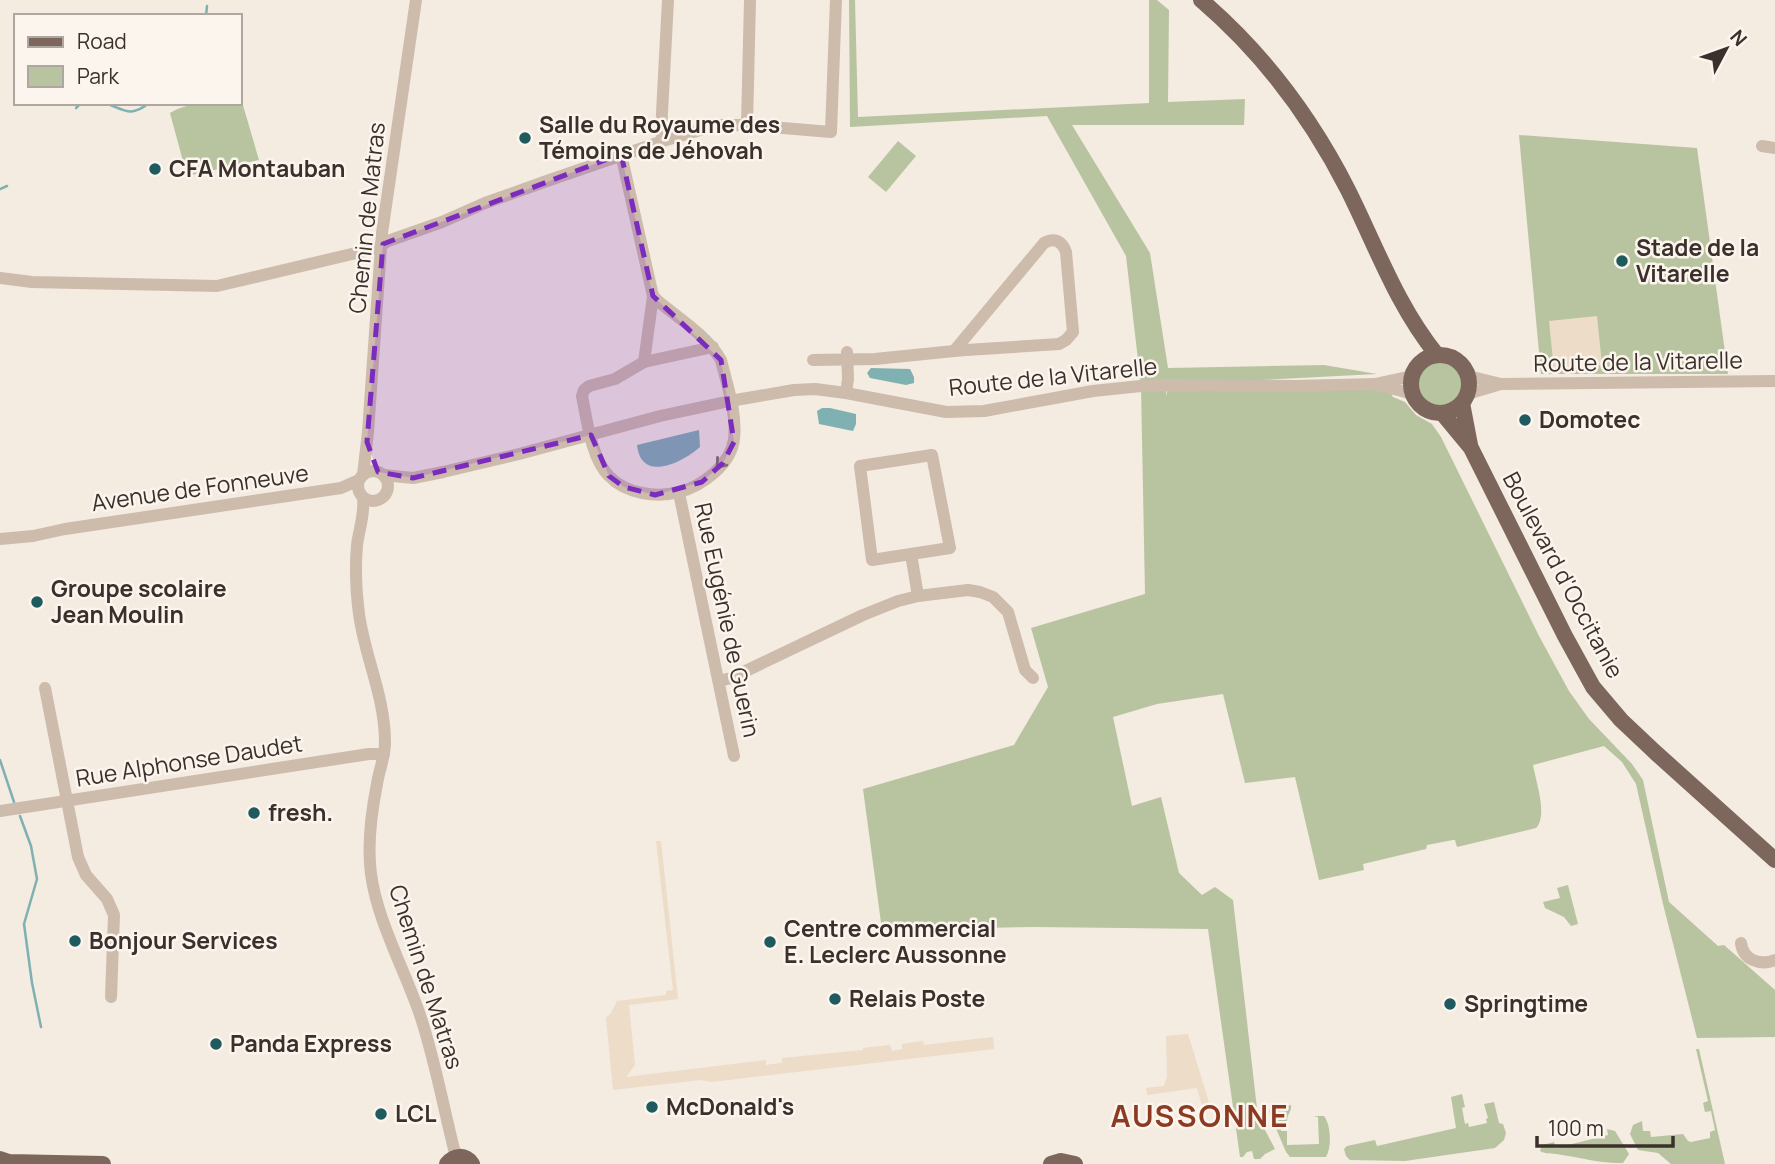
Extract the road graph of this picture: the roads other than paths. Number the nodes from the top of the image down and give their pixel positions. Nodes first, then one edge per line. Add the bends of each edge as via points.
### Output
1 (416, 0) edge
2 (668, 0) edge
3 (750, 0) edge
4 (836, 0) edge
5 (1201, 0) edge
6 (747, 125) junction
7 (663, 141) junction
8 (621, 154) junction
9 (383, 244) junction
10 (0, 278) edge
11 (653, 296) junction
12 (1405, 310) junction
13 (713, 347) junction
14 (954, 351) junction
15 (1437, 355) junction
16 (847, 356) junction
17 (813, 360) dead end
18 (644, 362) junction
19 (1415, 371) junction
20 (1468, 376) junction
21 (1775, 381) edge
22 (1375, 384) junction
23 (1501, 384) junction
24 (846, 393) junction
25 (1413, 394) junction
26 (1465, 398) junction
27 (730, 401) junction
28 (1442, 413) junction
29 (591, 435) junction
30 (367, 442) junction
31 (1471, 448) junction
32 (381, 473) junction
33 (412, 478) junction
34 (364, 489) junction
35 (679, 492) junction
36 (387, 493) junction
37 (65, 529) junction
38 (0, 532) edge
39 (0, 539) edge
40 (911, 554) junction
41 (918, 596) junction
42 (1032, 678) dead end
43 (719, 681) junction
44 (45, 688) dead end
45 (384, 754) junction
46 (734, 756) dead end
47 (66, 801) junction
48 (0, 811) edge
49 (1775, 860) edge
50 (1741, 943) dead end
51 (1775, 960) edge
52 (111, 997) dead end
53 (452, 1160) edge
54 (4, 1162) edge
55 (103, 1164) edge
56 (472, 1164) edge
57 (1051, 1164) edge
58 (1075, 1164) edge

1 - 9 street, Chemin de Matras
2 - 7 street
3 - 6 street
4 - 6 street via 831,132
5 - 12 main road via 1262,58 1312,125
6 - 7 street via 717,125
7 - 8 street
8 - 9 street
8 - 11 street
9 - 10 street via 216,286
9 - 30 street, Chemin de Matras
11 - 13 street
11 - 18 street
12 - 15 main road
12 - 19 main road via 1416,350
13 - 18 street
13 - 27 street via 721,360
14 - 14 street via 1044,243 1057,240 1066,252 1070,337 1059,344
14 - 16 street via 875,359
15 - 19 main road
15 - 20 main road via 1453,358
16 - 17 street
16 - 24 street
18 - 29 street via 584,390
19 - 22 street, Route de la Vitarelle
19 - 25 main road
20 - 23 street, Route de la Vitarelle
20 - 26 main road
21 - 23 street, Route de la Vitarelle
22 - 24 street, Route de la Vitarelle via 1140,386 966,412
22 - 25 street, Route de la Vitarelle
23 - 26 street, Route de la Vitarelle
24 - 27 street, Route de la Vitarelle via 794,390
25 - 28 main road via 1424,408
26 - 28 main road
26 - 31 main road, Boulevard d'Occitanie
27 - 29 street, Route de la Vitarelle
27 -> 35 street via 735,425 729,453 702,482
28 - 31 main road, Boulevard d'Occitanie
29 - 33 street, Route de la Vitarelle
29 - 35 street via 598,461 615,482 655,495
30 - 32 street, Chemin de Matras
30 - 34 street, Chemin de Matras
31 - 49 main road, Boulevard d'Occitanie via 1593,687 1647,745
32 - 33 street, Route de la Vitarelle
32 - 34 street, Route de la Vitarelle via 370,471
32 - 36 street, Chemin de Matras via 388,483
33 - 36 street, Route de la Vitarelle
34 - 36 street, Route de la Vitarelle via 383,499
34 - 37 street, Avenue de Fonneuve via 341,488
34 - 45 street, Chemin de Matras via 371,506 361,520 356,590 384,715
35 - 43 street, Rue Eugénie de Guerin
37 - 38 street, Avenue de Fonneuve
37 - 39 street, Avenue de Fonneuve
40 - 40 street via 872,560 860,466 932,455 950,548
40 - 41 street
41 - 42 street via 968,590 993,597 1008,612 1025,670
41 - 43 street via 863,615
43 - 46 street, Rue Eugénie de Guerin
44 - 47 street
45 - 47 street, Rue Alphonse Daudet
45 - 53 street, Chemin de Matras via 370,832 373,887 433,1057
47 - 48 street, Rue Alphonse Daudet
47 - 52 street via 81,868 114,915
50 - 51 street via 1748,958
53 - 56 main road via 465,1157
54 - 55 main road
57 - 58 main road

